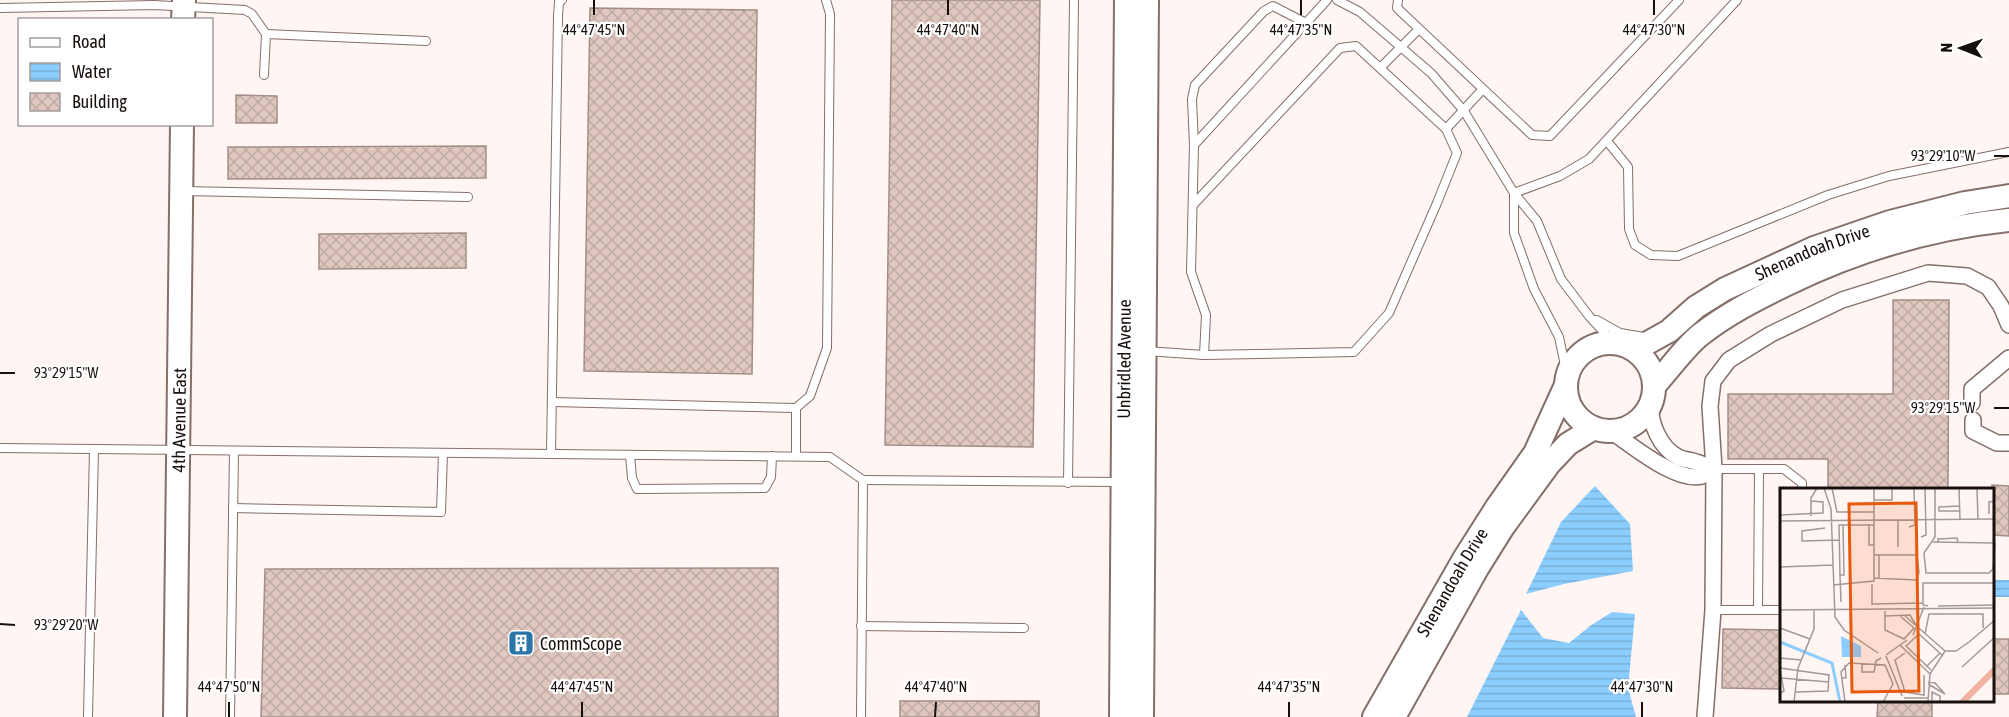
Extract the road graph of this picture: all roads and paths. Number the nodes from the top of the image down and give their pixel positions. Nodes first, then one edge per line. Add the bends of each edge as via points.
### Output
1 (562, 0) edge
2 (826, 0) edge
3 (1074, 0) edge
4 (1126, 0) edge
5 (1148, 0) edge
6 (1327, 0) edge
7 (1337, 0) edge
8 (1398, 0) edge
9 (1679, 0) edge
10 (1737, 0) edge
11 (0, 8) edge
12 (184, 8) edge
13 (1306, 23) junction
14 (1419, 29) junction
15 (266, 34) junction
16 (426, 41) dead end
17 (1401, 47) junction
18 (1380, 68) junction
19 (264, 75) dead end
20 (1482, 90) junction
21 (1464, 111) junction
22 (182, 126) edge
23 (1446, 129) junction
24 (1607, 141) junction
25 (1194, 145) junction
26 (2009, 152) edge
27 (181, 191) junction
28 (1514, 193) junction
29 (2009, 196) edge
30 (468, 197) dead end
31 (1193, 205) junction
32 (2009, 220) edge
33 (1589, 316) junction
34 (2009, 325) edge
35 (1669, 332) junction
36 (1625, 347) junction
37 (1145, 351) junction
38 (1204, 355) junction
39 (2009, 358) edge
40 (1567, 380) junction
41 (1653, 395) junction
42 (552, 402) junction
43 (1972, 403) dead end
44 (796, 408) junction
45 (1973, 420) dead end
46 (1602, 430) junction
47 (2009, 443) edge
48 (0, 448) edge
49 (94, 449) junction
50 (178, 450) junction
51 (234, 451) junction
52 (443, 453) junction
53 (551, 454) junction
54 (630, 455) junction
55 (772, 456) junction
56 (796, 456) junction
57 (1674, 464) junction
58 (1714, 469) junction
59 (1759, 469) junction
60 (863, 480) junction
61 (1132, 482) junction
62 (1068, 483) junction
63 (1802, 488) edge
64 (233, 508) junction
65 (1713, 610) junction
66 (1758, 610) junction
67 (1780, 610) edge
68 (861, 626) junction
69 (1024, 628) dead end
70 (88, 717) edge
71 (175, 717) edge
72 (230, 717) edge
73 (861, 717) edge
74 (1121, 717) edge
75 (1142, 717) edge
76 (1374, 717) edge
77 (1394, 717) edge
78 (1704, 717) edge

1 - 42 lane via 558,16
2 - 44 lane via 830,14 827,348 810,396
3 - 62 lane
4 - 61 street, Unbridled Avenue
5 - 37 street, Unbridled Avenue
6 - 13 lane
7 - 17 lane via 1360,12
8 - 14 lane via 1397,8
9 - 20 lane via 1550,136 1532,135
10 - 24 lane
11 - 12 lane
12 - 15 lane via 245,10
13 - 25 lane
13 - 25 lane via 1273,6 1203,77 1192,99
14 - 17 lane
14 - 20 lane
15 - 16 lane
15 - 19 lane
17 - 18 lane
17 - 21 lane via 1431,73
18 - 23 lane
18 - 31 lane via 1356,46 1340,48
20 - 21 lane
21 - 23 lane
21 - 28 lane
22 - 27 street, 4th Avenue East
23 - 38 lane via 1456,153 1437,203 1389,313 1354,352
24 - 26 lane via 1628,167 1629,230 1635,245 1651,255 1678,256 1828,195 1889,176
24 - 28 lane via 1590,159 1560,177
25 - 31 lane
27 - 30 lane
27 - 50 street, 4th Avenue East
28 - 33 lane via 1536,221 1562,279
28 - 40 lane via 1514,233 1534,289 1559,337
29 - 35 street, Shenandoah Drive via 1890,222 1814,248 1725,289
31 - 38 lane via 1191,272 1206,315
32 - 41 street, Shenandoah Drive via 1914,236 1829,264 1742,306 1698,337
33 - 35 lane via 1620,333 1642,337
33 - 36 lane
34 - 58 street via 1988,287 1967,276 1928,273 1842,300 1771,334 1729,360 1713,381 1710,406
35 - 36 street, Shenandoah Drive
36 - 40 street via 1595,345 1573,362
36 - 41 street via 1645,360 1652,372
37 - 38 lane
37 - 61 street, Unbridled Avenue
39 - 43 street via 1972,389
40 - 46 street via 1567,399 1573,411 1582,421
40 - 76 street, Shenandoah Drive via 1535,453 1464,559
41 - 46 street via 1635,424
41 - 57 street via 1650,415 1654,430
42 - 44 lane
42 - 53 lane
44 - 56 lane
45 - 47 street via 1973,431 1997,443
46 - 57 street via 1661,466
46 - 77 street, Shenandoah Drive via 1568,444 1503,527
48 - 49 lane
49 - 50 lane
49 - 70 lane
50 - 51 lane
50 - 71 street, 4th Avenue East
51 - 52 lane
51 - 64 lane
52 - 53 lane
52 - 64 lane via 441,512
53 - 54 lane
54 - 55 lane
54 - 55 lane via 637,489 765,488 771,477
55 - 56 lane
56 - 60 lane via 830,457
57 - 58 street via 1700,463
58 - 59 lane
58 - 65 street
59 - 63 lane via 1784,469 1802,483
59 - 66 lane
60 - 62 lane
60 - 68 lane
61 - 62 lane
61 - 74 street, Unbridled Avenue
61 - 75 street, Unbridled Avenue
64 - 72 lane
65 - 66 lane
65 - 78 street
66 - 67 lane
68 - 69 lane
68 - 73 lane

